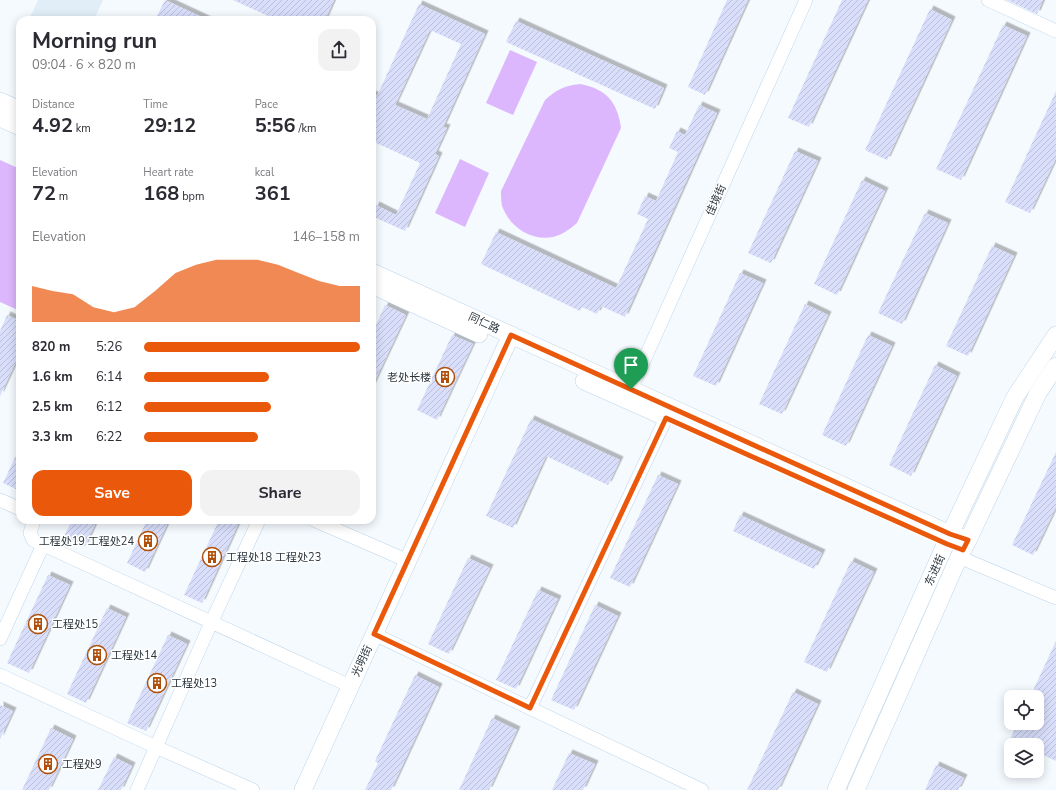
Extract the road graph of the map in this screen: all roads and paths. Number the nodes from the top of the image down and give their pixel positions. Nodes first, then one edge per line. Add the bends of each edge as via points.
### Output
1 (806, 0) edge
2 (988, 0) edge
3 (1056, 31) edge
4 (0, 101) edge
5 (16, 108) edge
6 (0, 118) edge
7 (16, 125) edge
8 (376, 274) edge
9 (376, 287) edge
10 (1056, 335) edge
11 (508, 340) junction
12 (1056, 366) edge
13 (628, 394) junction
14 (666, 418) junction
15 (0, 500) edge
16 (16, 507) edge
17 (33, 524) edge
18 (257, 524) edge
19 (323, 524) edge
20 (948, 539) junction
21 (43, 545) junction
22 (963, 549) junction
23 (408, 561) junction
24 (1056, 598) edge
25 (211, 623) junction
26 (374, 634) junction
27 (0, 639) edge
28 (0, 675) edge
29 (350, 686) junction
30 (530, 708) junction
31 (156, 747) junction
32 (137, 790) edge
33 (253, 790) edge
34 (303, 790) edge
35 (702, 790) edge
36 (836, 790) edge
37 (856, 790) edge

1 - 13 street, 佳境街
2 - 3 street
4 - 5 main road
6 - 7 main road
8 - 11 main road, 同仁路
9 - 11 main road, 同仁路
10 - 20 main road, 东进街 via 1015,397
11 - 13 main road, 同仁路
11 - 23 main road, 光明街
12 - 22 main road, 东进街 via 1038,393
13 - 14 main road, 同仁路
13 - 20 main road, 同仁路
14 - 20 main road, 同仁路
14 - 30 street
15 - 16 street
17 - 21 street via 30,533 32,540
18 - 25 street
19 - 23 street
20 - 22 main road, 同仁路
20 - 36 main road, 东进街
21 - 25 street
21 - 27 street
22 - 24 street
22 - 37 main road, 东进街
23 - 26 main road, 光明街
25 - 29 street
25 - 31 street
26 - 29 main road, 光明街
26 - 30 street
28 - 31 street
29 - 34 main road, 光明街
30 - 35 street
31 - 32 street
31 - 33 street

